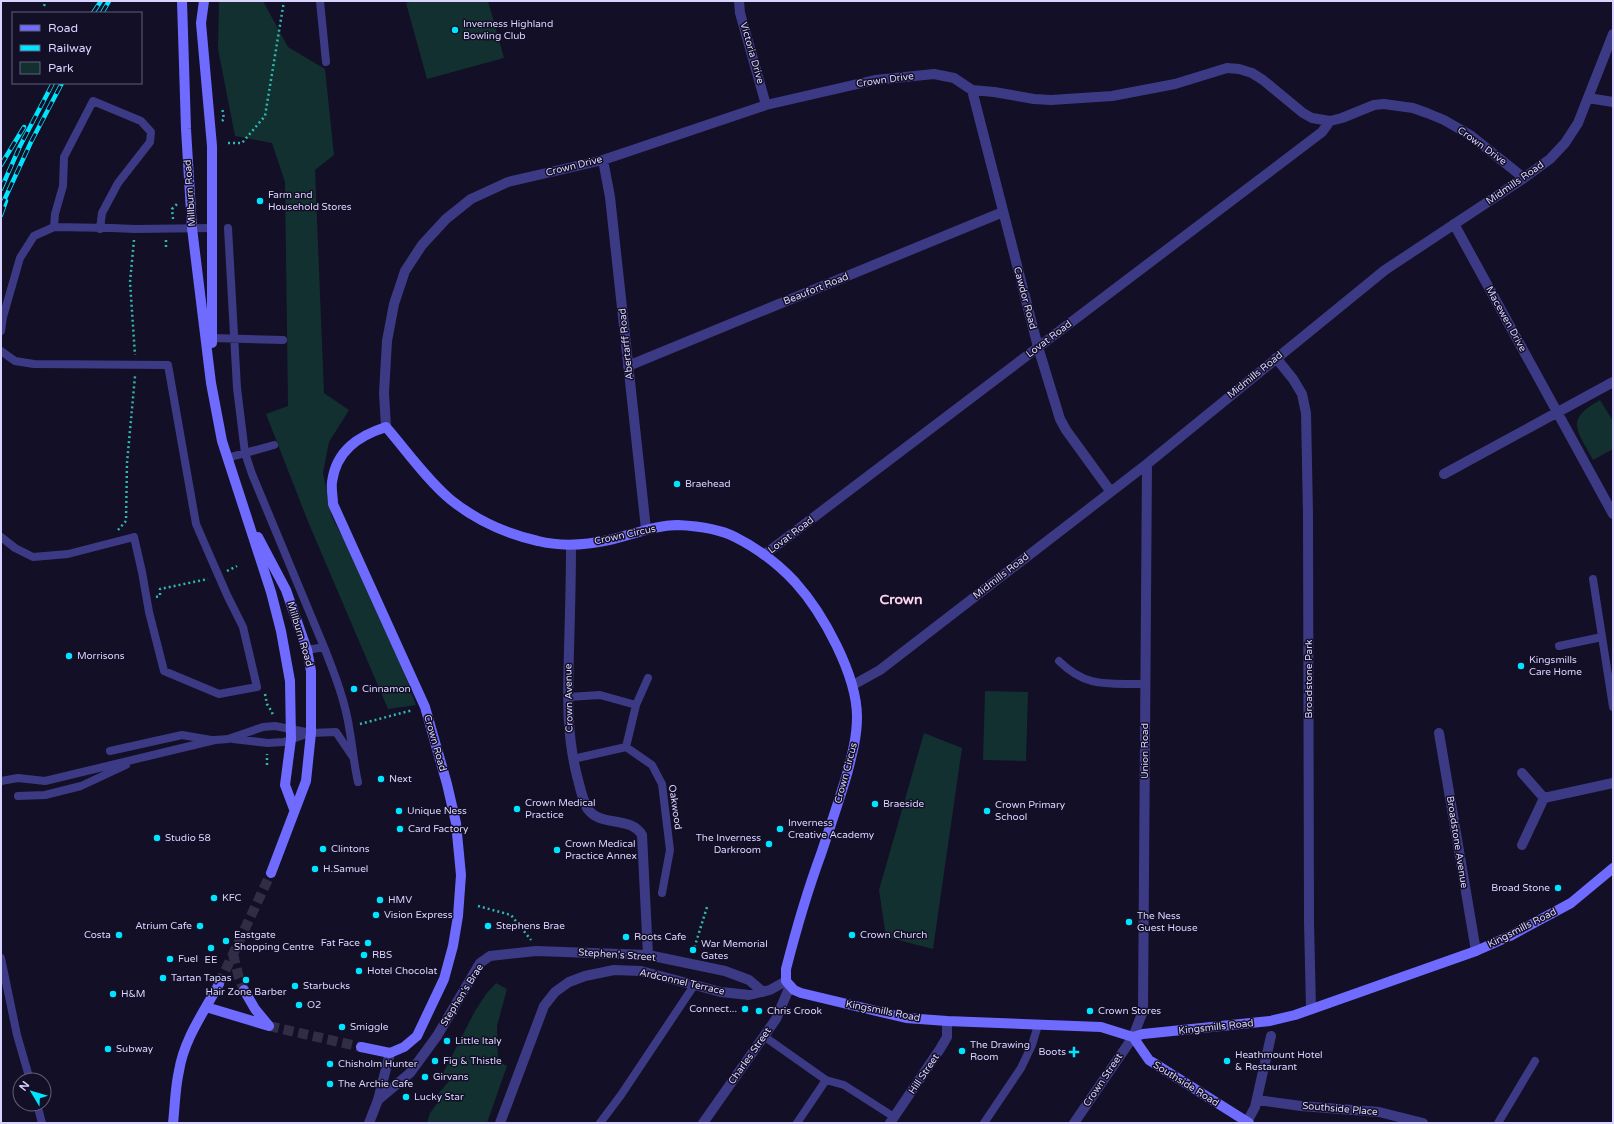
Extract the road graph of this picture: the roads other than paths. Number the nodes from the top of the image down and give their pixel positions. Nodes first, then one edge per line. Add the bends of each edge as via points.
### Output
1 (182, 1) edge
2 (204, 1) edge
3 (320, 1) edge
4 (740, 1) edge
5 (1613, 34) edge
6 (326, 62) dead end
7 (972, 90) junction
8 (1588, 98) junction
9 (1613, 102) edge
10 (766, 105) junction
11 (1330, 121) junction
12 (603, 160) junction
13 (1524, 178) junction
14 (1003, 212) junction
15 (1454, 224) junction
16 (54, 227) junction
17 (100, 228) junction
18 (192, 228) junction
19 (213, 228) junction
20 (228, 228) dead end
21 (1, 330) edge
22 (212, 338) junction
23 (235, 339) junction
24 (283, 340) dead end
25 (1038, 347) junction
26 (1, 351) edge
27 (1276, 358) junction
28 (628, 366) junction
29 (1613, 382) edge
30 (211, 383) junction
31 (1557, 413) junction
32 (386, 426) junction
33 (274, 445) dead end
34 (245, 453) junction
35 (227, 458) junction
36 (1147, 464) junction
37 (1444, 474) dead end
38 (1111, 492) junction
39 (246, 514) junction
40 (1613, 514) edge
41 (646, 529) junction
42 (1, 537) edge
43 (571, 546) junction
44 (764, 555) junction
45 (1593, 580) dead end
46 (1602, 637) junction
47 (1559, 646) dead end
48 (324, 647) junction
49 (307, 650) junction
50 (1059, 661) dead end
51 (648, 678) dead end
52 (1146, 684) junction
53 (853, 685) junction
54 (568, 697) junction
55 (636, 705) junction
56 (1613, 707) edge
57 (311, 733) junction
58 (1439, 733) dead end
59 (291, 734) junction
60 (228, 739) junction
61 (215, 740) junction
62 (626, 746) junction
63 (110, 751) dead end
64 (353, 757) junction
65 (143, 758) junction
66 (573, 759) junction
67 (1522, 773) dead end
68 (1, 781) edge
69 (358, 782) dead end
70 (1613, 783) edge
71 (18, 796) dead end
72 (1544, 798) junction
73 (294, 809) junction
74 (1522, 845) dead end
75 (1613, 868) edge
76 (271, 873) tunnel mouth
77 (662, 892) dead end
78 (536, 951) joint
79 (1476, 951) junction
80 (648, 955) junction
81 (1, 958) edge
82 (219, 984) tunnel mouth
83 (695, 984) junction
84 (788, 984) junction
85 (244, 990) tunnel mouth
86 (763, 992) junction
87 (206, 1008) junction
88 (1311, 1009) junction
89 (947, 1021) junction
90 (1038, 1025) junction
91 (764, 1036) junction
92 (1271, 1036) dead end
93 (1132, 1037) junction
94 (361, 1047) tunnel mouth
95 (390, 1053) junction
96 (1535, 1061) dead end
97 (28, 1072) edge
98 (826, 1080) junction
99 (378, 1100) junction
100 (1257, 1100) junction
101 (39, 1112) edge
102 (892, 1120) edge
103 (1248, 1122) edge
104 (42, 1123) edge
105 (173, 1123) edge
106 (369, 1123) edge
107 (500, 1123) edge
108 (600, 1123) edge
109 (703, 1123) edge
110 (797, 1123) edge
111 (984, 1123) edge
112 (1074, 1123) edge
113 (1423, 1123) edge
114 (1498, 1123) edge

1 - 18 street, Millburn Road
2 - 19 street, Millburn Road via 201,23 212,146
3 - 6 lane
4 - 10 street, Victoria Drive via 740,13
5 - 8 street, Midmills Road
7 - 10 street, Crown Drive via 954,78 934,74 875,80
7 - 11 street, Crown Drive via 1034,99 1093,98 1175,84 1227,68 1240,69 1263,80 1303,113 1312,118
7 - 14 street, Cawdor Road
8 - 9 street
8 - 13 street, Midmills Road via 1578,123 1565,144
10 - 12 street, Crown Drive
11 - 13 street, Crown Drive via 1374,105 1392,104 1413,108 1444,120 1470,135
11 - 25 street, Lovat Road via 1322,132
12 - 28 street, Abertarff Road via 610,196
12 - 32 street, Crown Drive via 508,182 471,198 446,219 422,245 405,271 394,304 387,341 384,393
13 - 15 street, Midmills Road
14 - 25 street, Cawdor Road
14 - 28 street, Beaufort Road
15 - 27 street, Midmills Road via 1385,270
15 - 31 street, Macewen Drive
16 - 17 lane
16 - 17 lane via 63,186 64,157 93,101 141,121 151,132 150,142 118,183 102,212
16 - 21 lane via 34,236 20,258
17 - 18 lane
18 - 19 lane
18 - 30 street, Millburn Road
19 - 22 street, Millburn Road
20 - 23 lane
22 - 23 lane
22 - 30 street, Millburn Road
23 - 24 lane
23 - 34 lane via 237,388
25 - 38 street, Cawdor Road via 1060,419
25 - 44 street, Lovat Road
26 - 42 lane via 15,361 34,364 168,365 196,524 243,627 257,687 219,694 164,671 134,537 68,554 33,557
27 - 36 street, Midmills Road
27 - 88 street, Broadstone Park via 1302,394 1306,412
28 - 41 street, Abertarff Road
29 - 31 street
30 - 35 street, Millburn Road
31 - 37 street
31 - 40 street, Macewen Drive
32 - 43 street, Crown Circus via 437,486 466,511 511,533 539,542
32 - 95 street, Crown Road via 372,431 342,453 332,483 333,504 425,707 456,823 461,875 458,916 444,979 417,1036 404,1048
33 - 34 lane
34 - 35 lane
34 - 48 lane
35 - 39 street, Millburn Road
36 - 38 street, Midmills Road
36 - 52 street, Union Road
38 - 53 street, Midmills Road via 880,670
39 - 49 street, Millburn Road via 286,590
39 - 59 street, Millburn Road via 281,631 290,681
41 - 43 street, Crown Circus via 609,540
41 - 44 street, Crown Circus via 676,525 703,527 733,536
43 - 54 street, Crown Avenue
44 - 53 street, Crown Circus via 795,582 820,617 838,648
45 - 46 lane
46 - 47 lane
46 - 56 lane
48 - 49 lane
48 - 64 lane via 339,684
49 - 57 street, Millburn Road via 311,671
50 - 52 lane via 1078,677 1092,682
51 - 55 lane
52 - 93 street, Union Road via 1143,1012
53 - 84 street, Crown Circus via 857,716 854,746 789,957 786,969
54 - 55 lane via 600,695
54 - 66 street, Crown Avenue
55 - 62 lane
57 - 59 lane
57 - 64 lane via 336,732
57 - 73 street, Millburn Road via 306,780
58 - 79 street, Broadstone Avenue
59 - 60 lane via 284,742
59 - 60 lane via 275,726 263,727
59 - 73 street, Millburn Road via 284,785
60 - 61 lane
61 - 63 lane via 182,735
61 - 65 lane
62 - 66 lane
62 - 77 lane, Oakwood via 652,765 662,784 670,850
64 - 69 lane
65 - 68 lane via 45,781 18,778
65 - 71 lane via 81,786 45,795
66 - 80 street, Crown Avenue via 582,798 592,815 630,824 638,828 642,834
67 - 72 street
70 - 72 street
72 - 74 street
73 - 76 street, Millburn Road
75 - 79 street, Kingsmills Road via 1571,903
78 - 80 street, Stephen's Street
78 - 99 street, Stephen's Brae via 490,956 480,962 437,1036 410,1073
79 - 88 street, Kingsmills Road
80 - 86 street, Stephen's Street via 726,971 749,980
81 - 97 lane
82 - 87 street
83 - 86 street, Ardconnel Terrace via 721,992 749,995
83 - 107 street, Ardconnel Terrace via 641,971 614,970 568,982 555,992 544,1006
83 - 108 lane
84 - 86 street, Ardconnel Terrace
84 - 89 street, Kingsmills Road via 801,993 872,1011 906,1018
84 - 91 street, Charles Street via 779,1013
85 - 87 street via 269,1026
87 - 105 street via 190,1034 179,1070
88 - 93 street, Kingsmills Road via 1270,1021
89 - 90 street, Kingsmills Road
89 - 102 street, Hill Street via 947,1037
90 - 93 street, Kingsmills Road via 1101,1027
90 - 111 lane via 1021,1068
91 - 98 lane
91 - 109 street, Charles Street
92 - 100 street
93 - 103 street, Southside Road via 1148,1060
93 - 112 street, Crown Street
94 - 95 street
95 - 99 street
96 - 114 lane
98 - 102 lane via 844,1085
98 - 110 lane
99 - 106 street
100 - 103 street
100 - 113 street, Southside Place via 1379,1112
101 - 104 lane

